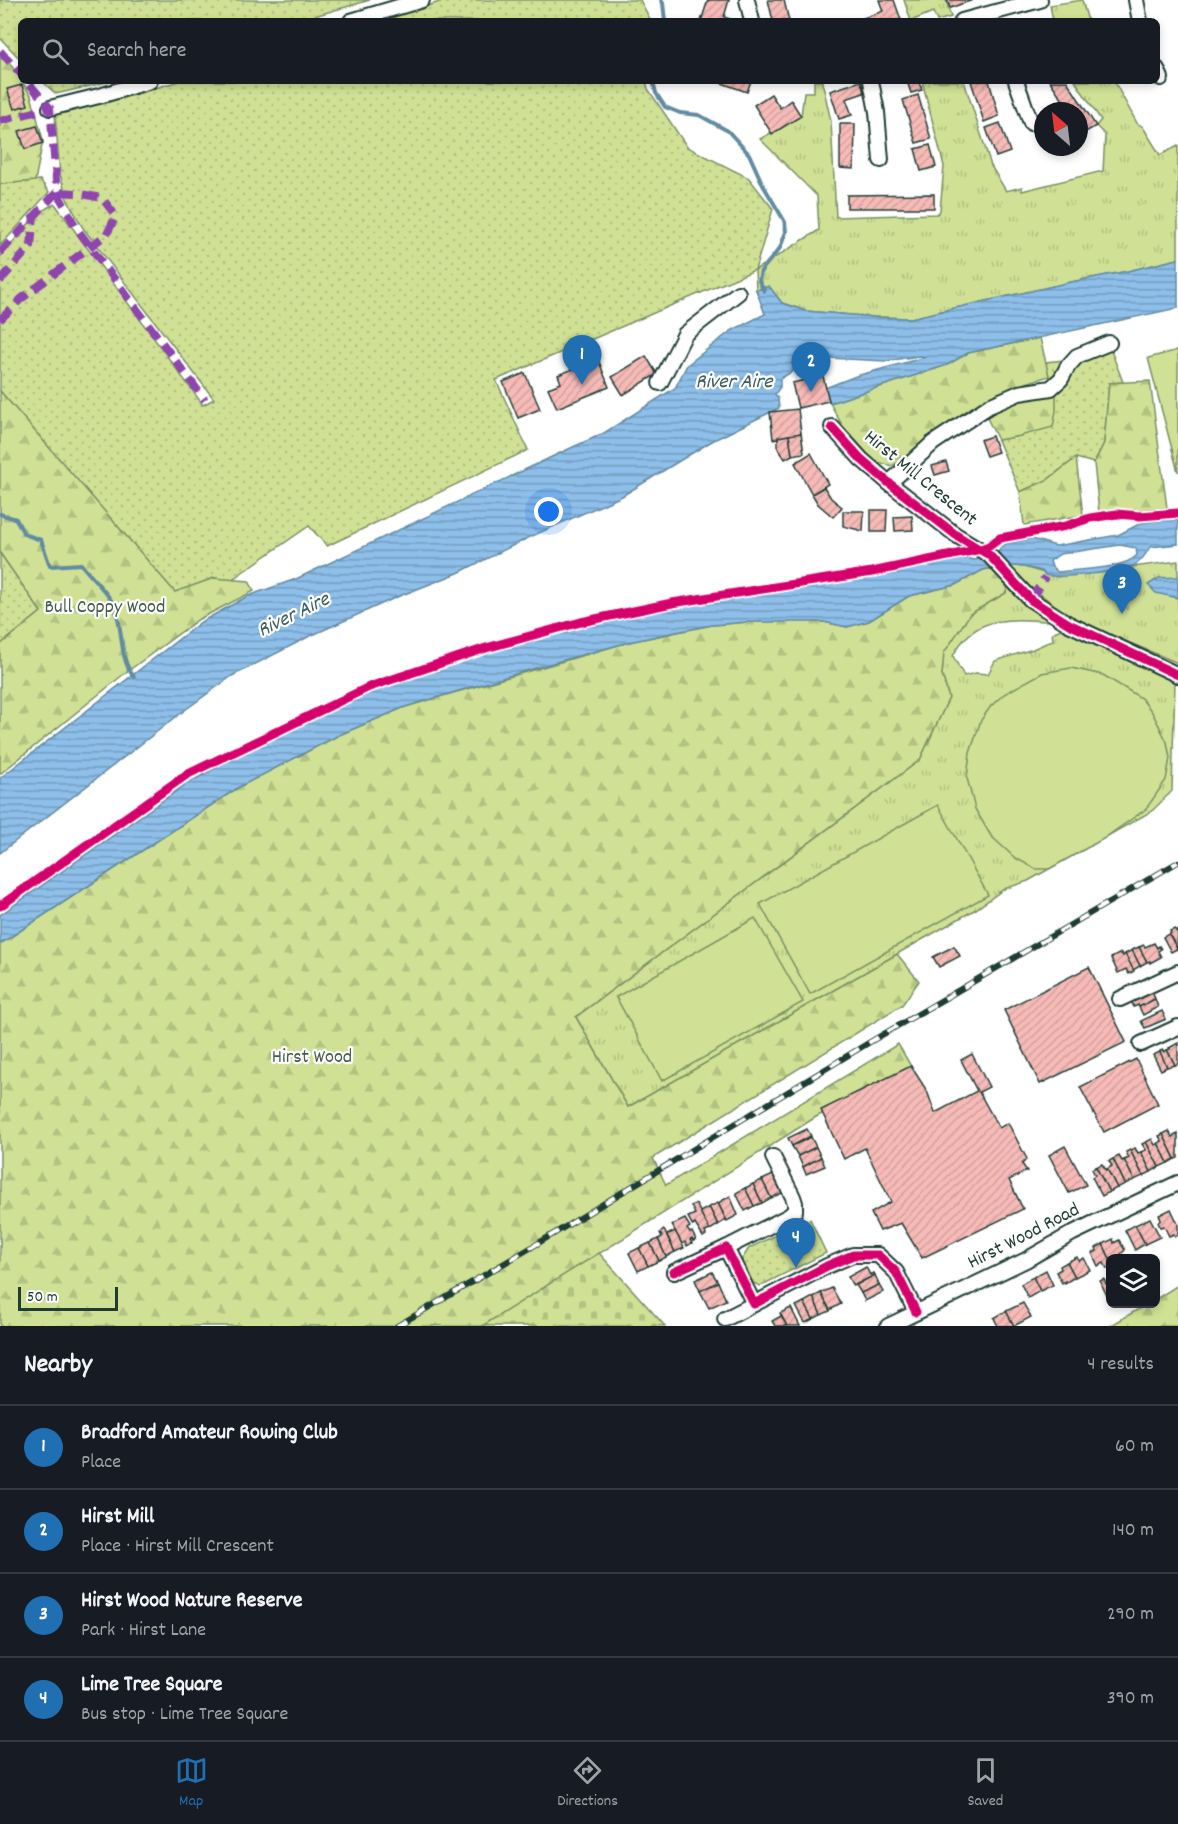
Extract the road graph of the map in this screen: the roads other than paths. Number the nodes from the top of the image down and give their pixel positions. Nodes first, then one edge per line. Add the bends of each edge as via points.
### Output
1 (422, 0) edge
2 (747, 0) edge
3 (1040, 0) edge
4 (1136, 0) edge
5 (994, 16) edge
6 (361, 18) edge
7 (751, 18) edge
8 (1139, 18) edge
9 (140, 84) edge
10 (872, 84) edge
11 (1017, 84) edge
12 (50, 108) dead end
13 (1031, 123) dead end
14 (881, 159) dead end
15 (738, 293) dead end
16 (1109, 343) dead end
17 (660, 383) dead end
18 (832, 427) dead end
19 (889, 483) junction
20 (1178, 675) edge
21 (1178, 972) edge
22 (1120, 999) dead end
23 (1178, 1027) edge
24 (1141, 1044) dead end
25 (773, 1157) dead end
26 (1178, 1183) edge
27 (726, 1248) junction
28 (674, 1272) dead end
29 (754, 1304) junction
30 (916, 1312) junction
31 (725, 1319) dead end
32 (888, 1326) edge

1 - 6 street
2 - 7 street
3 - 5 street
4 - 8 street
9 - 12 street
10 - 14 street
11 - 13 street
15 - 17 street via 685,334
16 - 19 street via 1077,356 1051,388 1019,393 989,406 933,443
18 - 19 street, Hirst Mill Crescent
19 - 20 street, Hirst Mill Crescent via 956,535 989,555 1031,600 1069,624
21 - 22 street
23 - 24 street
25 - 27 street via 793,1197 795,1211
26 - 30 street, Hirst Wood Road
27 - 28 street
27 - 29 street
29 - 30 street via 854,1255 878,1255 896,1272
29 - 31 street
30 - 32 street, Hirst Wood Road

